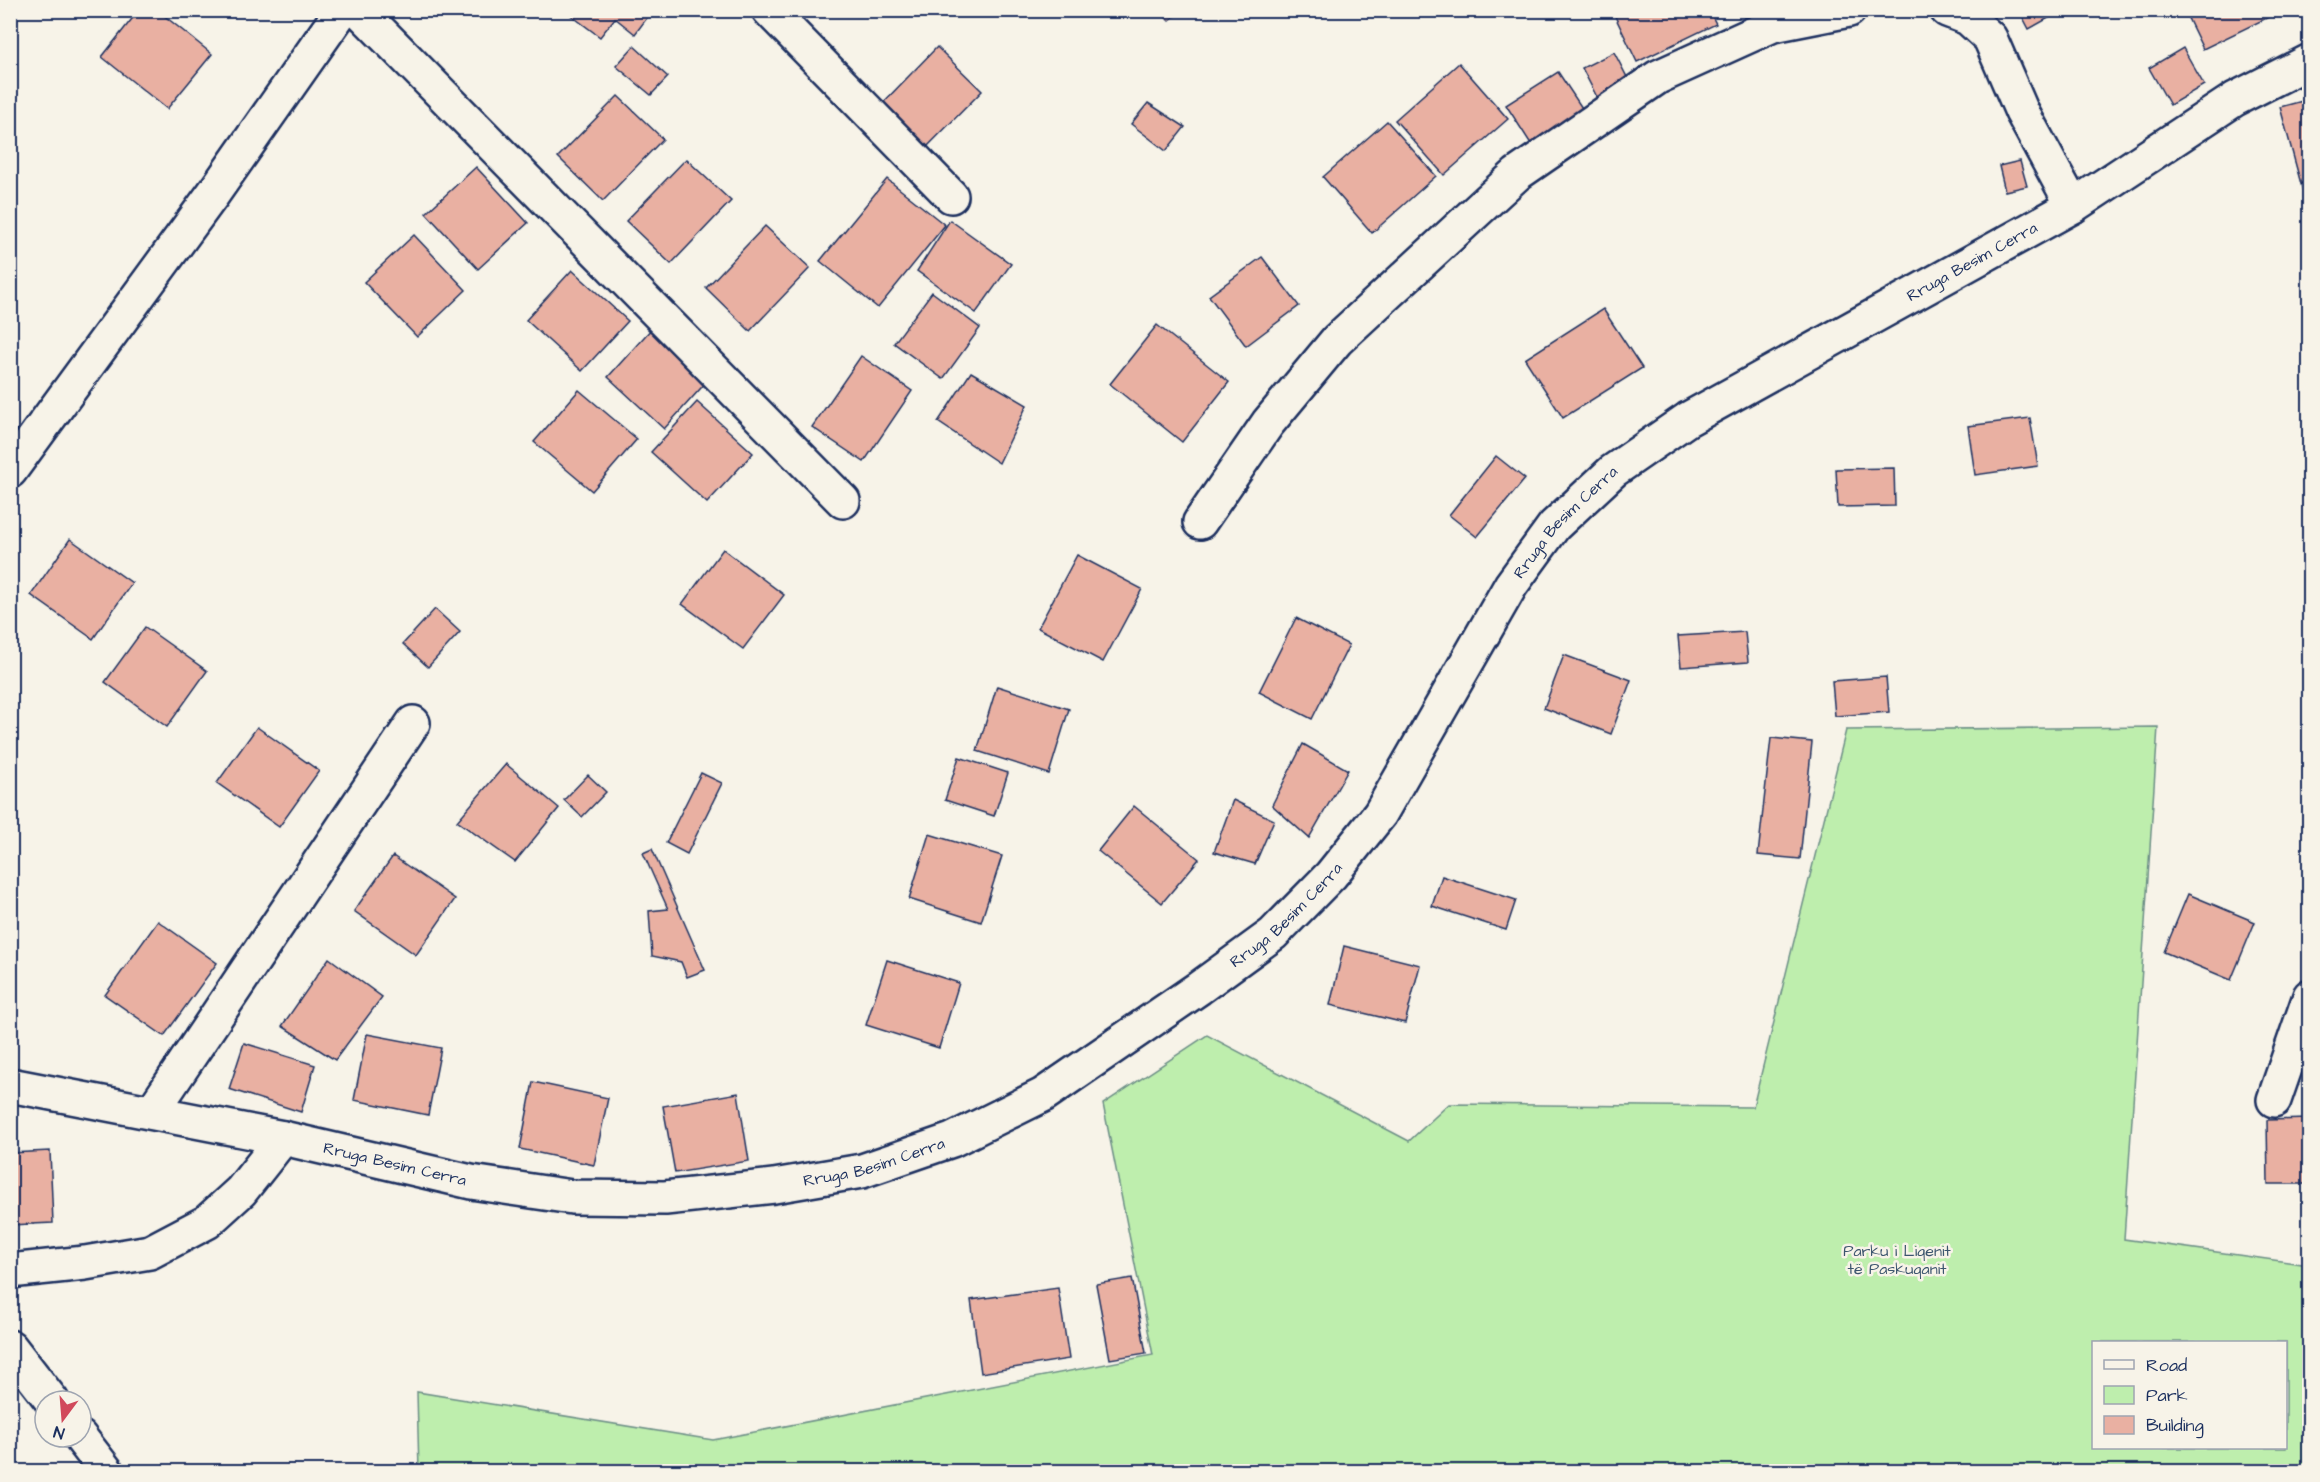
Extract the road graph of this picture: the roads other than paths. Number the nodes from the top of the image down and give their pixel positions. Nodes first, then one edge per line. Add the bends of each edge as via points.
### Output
1 (342, 10) edge
2 (359, 10) edge
3 (769, 10) edge
4 (1849, 10) edge
5 (1947, 10) edge
6 (2310, 61) edge
7 (951, 196) dead end
8 (2073, 206) junction
9 (10, 471) edge
10 (843, 501) dead end
11 (1200, 522) dead end
12 (413, 723) dead end
13 (2310, 996) edge
14 (10, 1085) edge
15 (2274, 1100) dead end
16 (152, 1112) junction
17 (283, 1138) junction
18 (10, 1272) edge
19 (10, 1347) edge
20 (43, 1389) edge
21 (89, 1449) edge
22 (106, 1472) edge

1 - 9 street
2 - 10 street
3 - 7 street
4 - 11 street via 1773,25 1658,77 1517,174 1337,340 1268,423
5 - 8 street via 1968,18 1990,38 2022,112
6 - 8 street, Rruga Besim Cerra via 2235,99
8 - 17 street, Rruga Besim Cerra via 1688,418 1613,471 1554,526 1511,585 1380,814 1331,875 1273,934 1043,1095 952,1140 862,1171 665,1198 572,1197 471,1182
12 - 16 street
13 - 15 street
14 - 16 street, Rruga Besim Cerra
16 - 17 street, Rruga Besim Cerra
17 - 18 street via 241,1191 207,1222 150,1252
19 - 20 street
21 - 22 street

